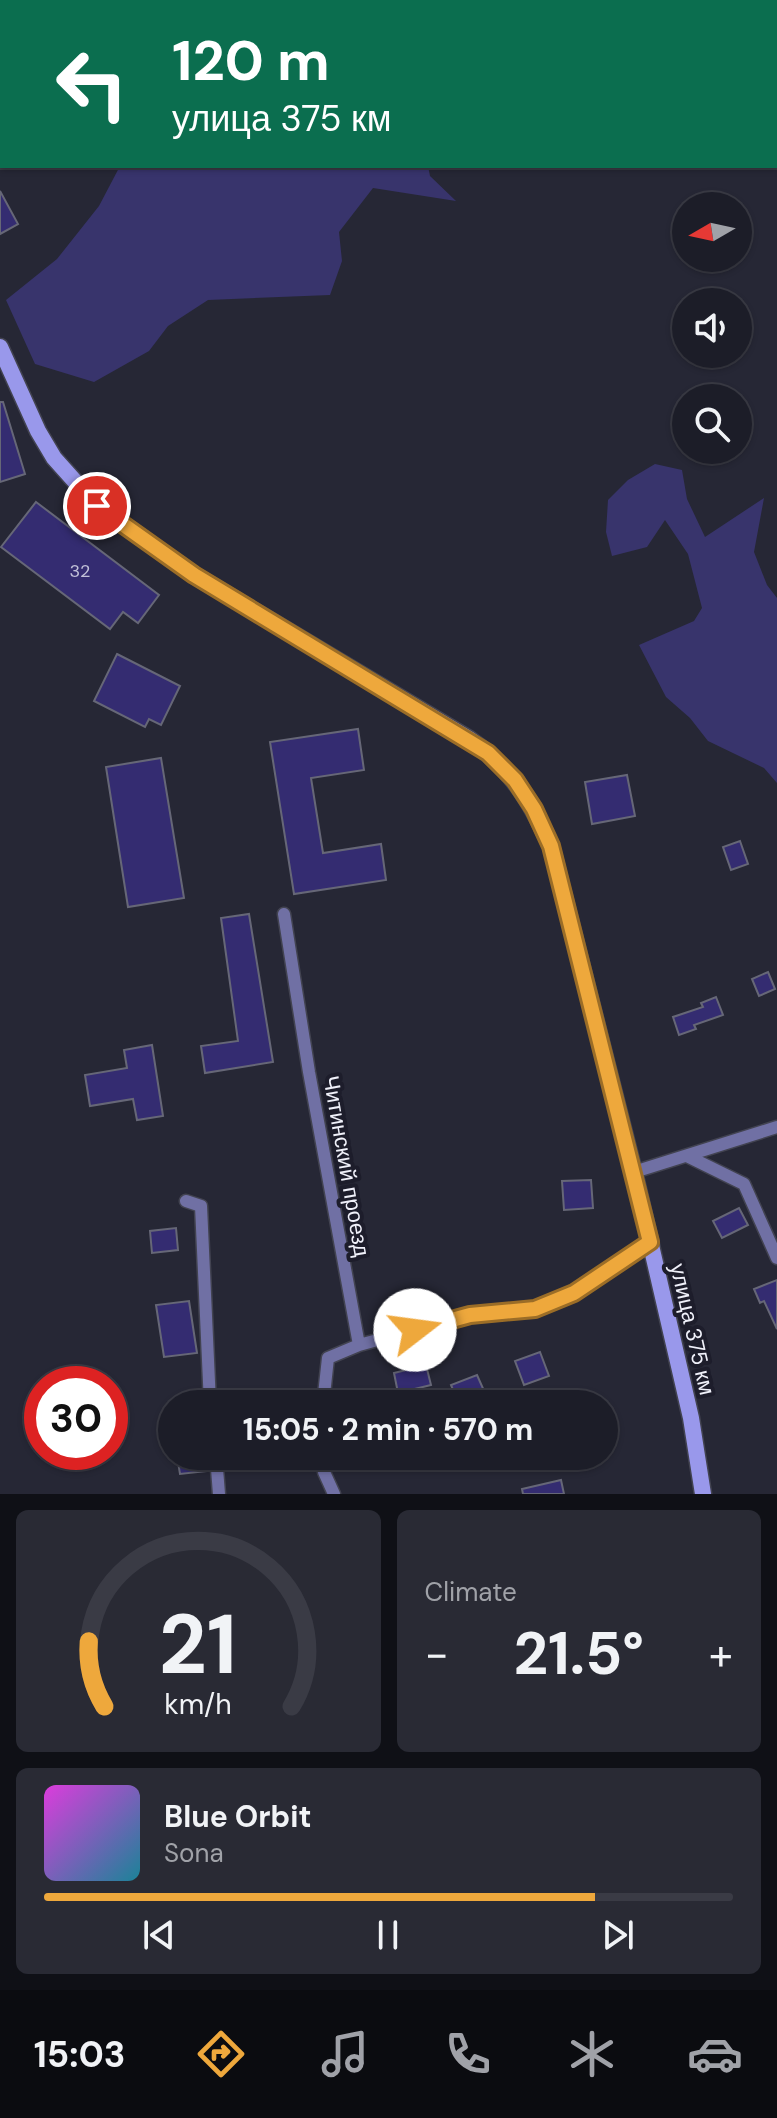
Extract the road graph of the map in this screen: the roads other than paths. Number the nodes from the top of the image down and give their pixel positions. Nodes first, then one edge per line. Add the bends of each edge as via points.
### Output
1 (0, 347) edge
2 (284, 914) dead end
3 (777, 1127) edge
4 (687, 1156) junction
5 (634, 1172) junction
6 (186, 1201) dead end
7 (650, 1242) junction
8 (777, 1258) edge
9 (359, 1345) junction
10 (209, 1390) edge
11 (325, 1390) edge
12 (217, 1470) edge
13 (324, 1470) edge
14 (219, 1494) edge
15 (334, 1494) edge
16 (703, 1494) edge

1 - 5 main road, улица 375 км via 54,458 97,506 194,575 469,739 515,780 551,846
2 - 9 street, Читинский проезд
3 - 4 street
4 - 5 street
4 - 8 street via 744,1184
5 - 7 main road, улица 375 км
6 - 10 street via 201,1206
7 - 9 street via 574,1293 535,1309 470,1315
7 - 16 main road, улица 375 км
9 - 11 street via 328,1358
12 - 14 street
13 - 15 street

